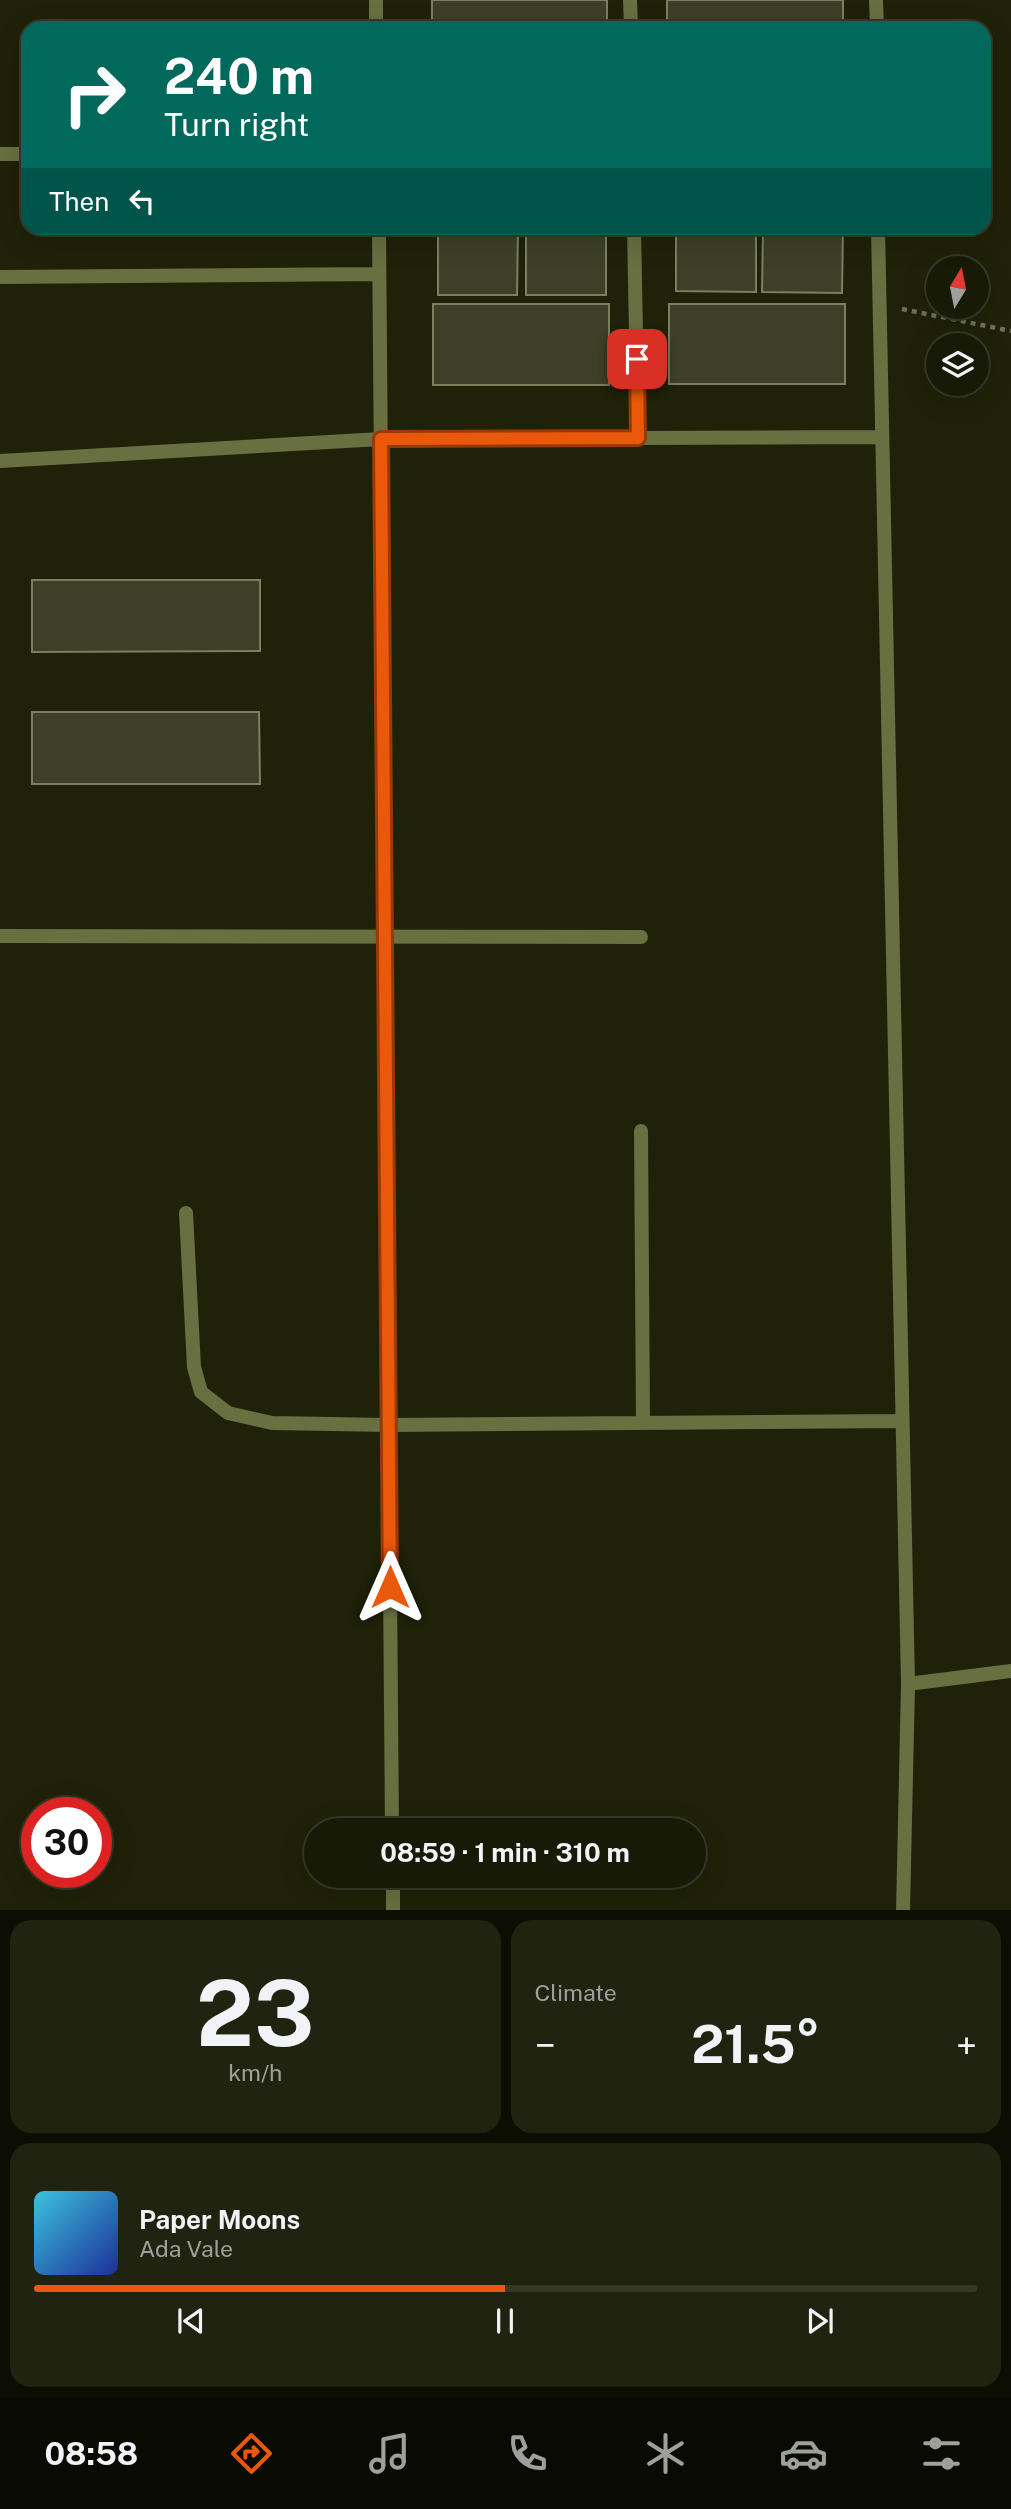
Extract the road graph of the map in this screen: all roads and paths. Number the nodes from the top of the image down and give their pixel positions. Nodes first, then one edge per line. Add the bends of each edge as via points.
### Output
1 (376, 0) edge
2 (630, 0) edge
3 (876, 0) edge
4 (376, 21) edge
5 (631, 21) edge
6 (877, 21) edge
7 (0, 154) edge
8 (21, 154) edge
9 (379, 235) edge
10 (634, 235) edge
11 (878, 235) edge
12 (379, 274) junction
13 (0, 277) edge
14 (879, 304) junction
15 (1011, 331) edge
16 (880, 437) junction
17 (638, 438) junction
18 (381, 439) junction
19 (0, 461) edge
20 (0, 936) edge
21 (385, 937) junction
22 (641, 937) dead end
23 (641, 1130) dead end
24 (186, 1213) dead end
25 (902, 1421) junction
26 (643, 1423) junction
27 (389, 1426) junction
28 (1011, 1671) edge
29 (908, 1684) junction
30 (392, 1818) edge
31 (393, 1888) edge
32 (393, 1910) edge
33 (903, 1910) edge

1 - 4 street
2 - 5 street
3 - 6 street
7 - 8 street
9 - 12 street
10 - 17 street
11 - 14 street
12 - 13 street
12 - 18 street
14 - 15 path
14 - 16 street
16 - 17 street
16 - 25 street
17 - 18 street
18 - 19 street
18 - 21 street
20 - 21 street
21 - 22 street
21 - 27 street
23 - 26 street
24 - 27 street via 194,1367 201,1392 228,1413 272,1423
25 - 26 street
25 - 29 street
26 - 27 street
27 - 30 street
28 - 29 street
29 - 33 street
31 - 32 street

